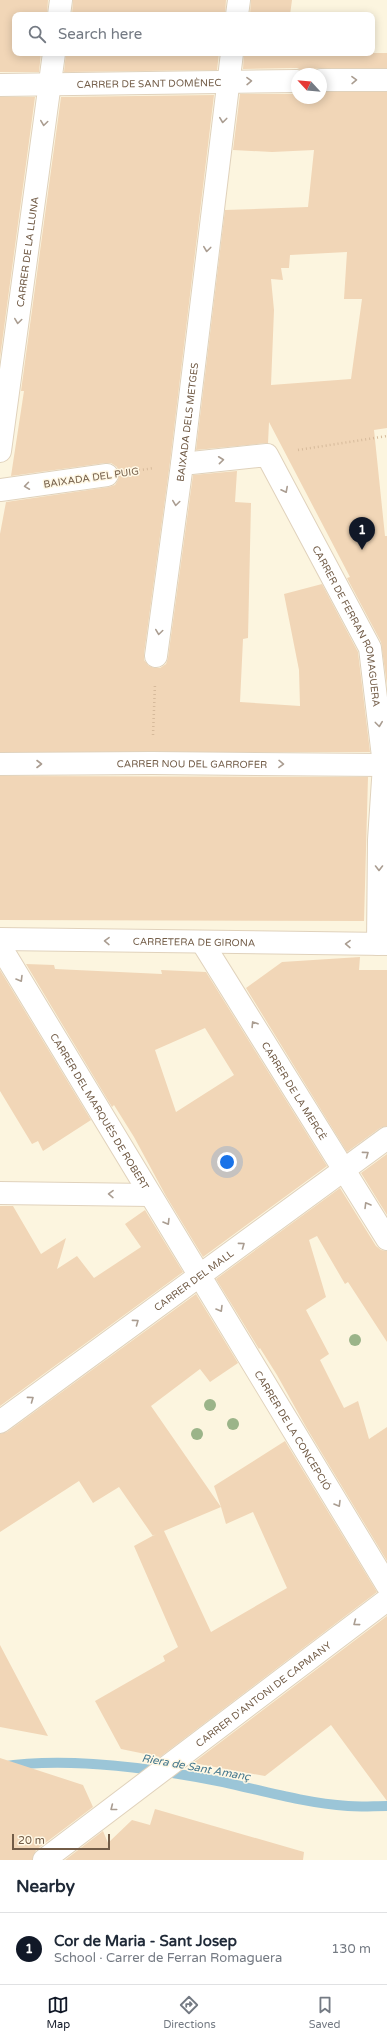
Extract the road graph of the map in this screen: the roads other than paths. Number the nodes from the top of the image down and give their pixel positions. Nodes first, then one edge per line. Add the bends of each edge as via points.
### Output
1 (61, 0) edge
2 (239, 0) edge
3 (59, 12) edge
4 (237, 12) edge
5 (54, 56) edge
6 (232, 56) edge
7 (327, 80) edge
8 (387, 80) edge
9 (291, 81) edge
10 (228, 82) junction
11 (49, 84) junction
12 (0, 85) edge
13 (0, 451) edge
14 (182, 464) junction
15 (107, 475) road end
16 (0, 490) edge
17 (156, 656) road end
18 (0, 764) edge
19 (384, 766) junction
20 (383, 841) edge
21 (0, 939) edge
22 (202, 942) junction
23 (383, 944) edge
24 (0, 946) edge
25 (387, 1138) edge
26 (345, 1169) junction
27 (0, 1193) edge
28 (150, 1195) junction
29 (387, 1239) edge
30 (200, 1276) junction
31 (0, 1422) edge
32 (387, 1585) edge
33 (387, 1600) edge
34 (52, 1857) edge

1 - 3 street
2 - 4 street
5 - 11 street, CARRER DE LA LLUNA
6 - 10 street, BAIXADA DELS METGES
7 -> 8 street
10 -> 9 street, CARRER DE SANT DOMÈNEC
10 - 11 street, CARRER DE SANT DOMÈNEC
10 -> 14 street, BAIXADA DELS METGES
11 - 12 street, CARRER DE SANT DOMÈNEC
11 -> 13 street, CARRER DE LA LLUNA
14 -> 17 street, BAIXADA DELS METGES
14 -> 19 street, CARRER DE FERRAN ROMAGUERA via 267,455 370,648
15 -> 16 street, BAIXADA DEL PUIG
18 -> 19 street, CARRER NOU DEL GARROFER
19 - 20 street, CARRER DE FERRAN ROMAGUERA
20 -> 23 street, CARRER DE FERRAN ROMAGUERA
22 -> 21 street, CARRETERA DE GIRONA
23 -> 22 street, CARRETERA DE GIRONA
26 -> 22 street, CARRER DE LA MERCÈ
24 -> 28 street, CARRER DEL MARQUÈS DE ROBERT
26 -> 25 street, CARRER DEL MALL
29 -> 26 street, CARRER DE LA MERCÈ
30 -> 26 street, CARRER DEL MALL
28 -> 27 street
28 -> 30 street, CARRER DEL MARQUÈS DE ROBERT
31 -> 30 street, CARRER DEL MALL
30 -> 32 street, CARRER DE LA CONCEPCIÓ
33 -> 34 street, CARRER D'ANTONI DE CAPMANY via 143,1784

